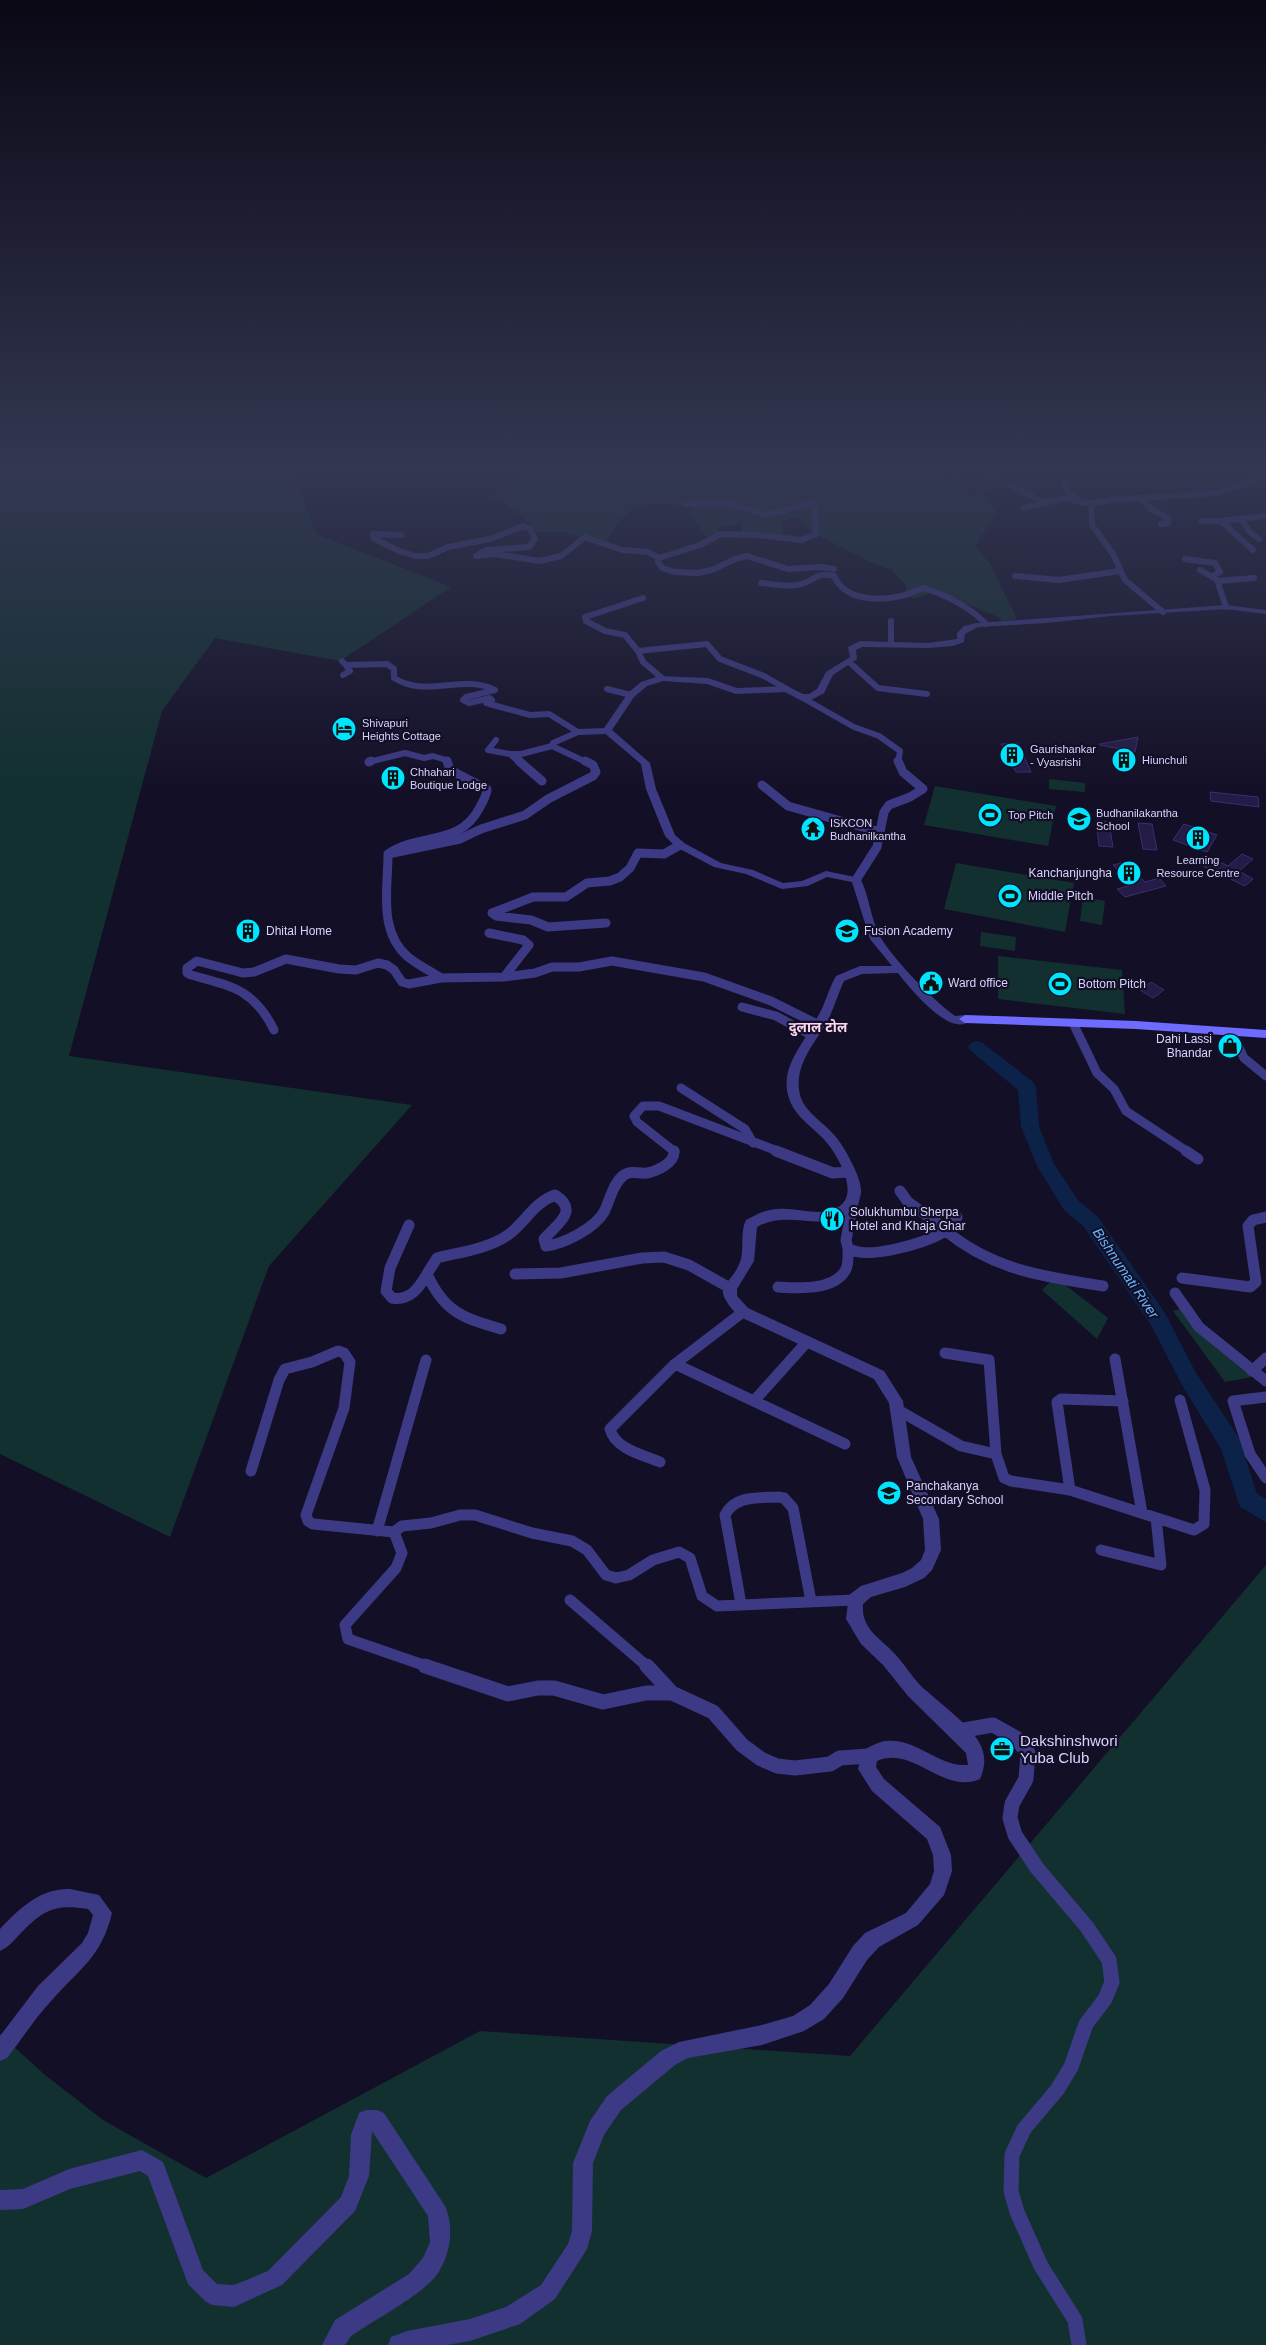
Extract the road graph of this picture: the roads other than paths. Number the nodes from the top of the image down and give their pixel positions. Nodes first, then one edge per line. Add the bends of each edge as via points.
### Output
1 (812, 576) edge
2 (834, 576) edge
3 (1019, 576) edge
4 (1084, 576) edge
5 (1123, 576) edge
6 (1211, 576) edge
7 (1254, 578) dead end
8 (1216, 579) junction
9 (761, 584) dead end
10 (643, 598) dead end
11 (1226, 607) junction
12 (1163, 612) junction
13 (1266, 612) edge
14 (892, 621) dead end
15 (986, 624) junction
16 (892, 644) junction
17 (638, 651) junction
18 (849, 662) junction
19 (343, 674) dead end
20 (662, 678) junction
21 (607, 689) dead end
22 (787, 689) junction
23 (927, 694) dead end
24 (631, 695) junction
25 (801, 697) junction
26 (607, 731) junction
27 (578, 732) junction
28 (496, 740) dead end
29 (552, 746) junction
30 (510, 754) junction
31 (369, 762) dead end
32 (542, 781) dead end
33 (762, 785) dead end
34 (880, 832) junction
35 (680, 845) junction
36 (388, 854) junction
37 (856, 880) junction
38 (606, 923) dead end
39 (489, 933) dead end
40 (902, 969) junction
41 (504, 977) junction
42 (441, 978) junction
43 (742, 1006) dead end
44 (965, 1019) joint
45 (1073, 1023) junction
46 (274, 1030) dead end
47 (815, 1030) junction
48 (1232, 1033) junction
49 (1266, 1034) edge
50 (1266, 1076) edge
51 (681, 1088) dead end
52 (753, 1143) junction
53 (1198, 1159) dead end
54 (848, 1172) junction
55 (900, 1191) dead end
56 (854, 1197) junction
57 (1266, 1216) edge
58 (957, 1217) dead end
59 (409, 1225) dead end
60 (946, 1230) junction
61 (848, 1248) junction
62 (427, 1274) junction
63 (515, 1274) dead end
64 (1182, 1278) dead end
65 (1103, 1286) dead end
66 (778, 1287) dead end
67 (730, 1288) junction
68 (1175, 1292) dead end
69 (744, 1312) junction
70 (501, 1329) dead end
71 (806, 1343) junction
72 (945, 1353) dead end
73 (1266, 1358) edge
74 (1116, 1359) dead end
75 (426, 1360) dead end
76 (675, 1364) junction
77 (1252, 1371) junction
78 (1266, 1381) edge
79 (1266, 1397) edge
80 (1180, 1400) dead end
81 (754, 1401) junction
82 (1123, 1401) junction
83 (898, 1410) junction
84 (845, 1444) dead end
85 (996, 1454) junction
86 (660, 1462) dead end
87 (251, 1471) dead end
88 (1266, 1478) edge
89 (1070, 1490) junction
90 (1142, 1513) junction
91 (1156, 1518) junction
92 (377, 1531) junction
93 (394, 1532) junction
94 (1101, 1550) dead end
95 (570, 1600) dead end
96 (811, 1600) junction
97 (855, 1600) junction
98 (741, 1604) junction
99 (672, 1693) junction
100 (958, 1731) junction
101 (869, 1756) junction
102 (0, 1942) edge
103 (0, 2051) edge
104 (0, 2200) edge
105 (333, 2345) edge
106 (399, 2345) edge
107 (1079, 2345) edge

1 - 9 street via 799,585
2 - 15 street via 842,589 866,598 905,595 924,588 961,603
3 - 4 street via 1060,580
5 - 12 street
6 - 8 street
7 - 8 street
8 - 11 street via 1219,596
10 - 17 street via 585,618 604,631 625,635
11 - 12 street
11 - 13 street
12 - 15 street
14 - 16 street
15 - 16 street via 967,628 956,643
16 - 18 street via 854,646 851,649 854,657
17 - 20 street via 643,662
17 - 22 street via 707,644 720,659
18 - 23 street via 878,688
18 - 25 street via 829,674 817,694
19 - 27 street via 350,671 344,663 387,664 394,669 394,678 409,686 432,688 472,684 492,687 495,690 463,700 469,703 490,698 492,700 486,704 530,715 549,714
20 - 22 street via 708,681 736,691
20 - 24 street via 644,684
21 - 24 street
22 - 25 street
24 - 26 street
25 - 34 street via 841,721 879,736 900,751 898,764 922,789 889,805 884,812
26 - 27 street
26 - 35 street via 644,763 670,836
27 - 29 street via 560,738
28 - 30 street via 488,750
29 - 30 street
29 - 36 street via 593,765 596,772 525,815 460,839
30 - 32 street
31 - 36 street via 405,753 424,758 433,756 446,760 450,770 487,789 468,825 451,836 406,843
33 - 34 street via 788,806
34 - 37 street via 876,848
35 - 37 street via 718,865 749,872 782,886 804,884 826,874
35 - 38 street via 664,854 638,853 630,868 610,881 587,883 566,896 533,897 492,913 531,920 548,927
36 - 42 street via 387,917 399,948
37 - 40 street via 872,931
39 - 41 street via 523,940 529,945
40 - 44 street via 948,1016 956,1021
40 - 47 street via 860,970 840,979
41 - 42 street
41 - 47 street via 552,967 579,967 612,961 631,963 704,977 771,1001
42 - 46 street via 409,984 402,982 387,965 378,963 356,970 325,968 286,959 254,972 243,973 197,961 187,968 187,972 237,988 265,1012
43 - 47 street
44 - 45 main road
45 - 48 main road
45 - 53 street via 1097,1073 1114,1089 1126,1111
47 - 54 street via 800,1052 795,1068 795,1101 833,1141
48 - 49 main road
48 - 50 street via 1244,1058
51 - 52 street via 745,1129
52 - 54 street via 833,1173
52 - 62 street via 659,1106 644,1106 634,1116 637,1122 671,1148 675,1156 672,1161 652,1171 625,1174 593,1226 558,1244 546,1246 544,1238 566,1215 563,1199 555,1194 534,1205 507,1235 475,1250 437,1258
54 - 56 street via 855,1188
55 - 60 street via 908,1202
56 - 61 street via 846,1240
56 - 67 street via 846,1209 828,1218 776,1212 759,1218 751,1224 748,1261
57 - 64 street via 1253,1220 1248,1226 1254,1285
58 - 60 street
59 - 62 street via 386,1291 396,1299 408,1297
60 - 61 street via 919,1242 869,1254
60 - 65 street via 957,1242 975,1252 1022,1272
61 - 66 street via 843,1274 806,1289
62 - 70 street via 446,1308
63 - 67 street via 561,1274 662,1257 676,1260
67 - 69 street via 730,1298
68 - 77 street via 1198,1327
69 - 71 street
69 - 76 street
71 - 81 street
71 - 83 street via 879,1375 890,1389
72 - 85 street via 990,1360
73 - 77 street
74 - 82 street
75 - 92 street
76 - 81 street
76 - 86 street via 610,1429 610,1435 617,1443
77 - 78 street
79 - 88 street via 1233,1401 1250,1454
80 - 91 street via 1205,1490 1204,1524 1194,1530
81 - 84 street
82 - 89 street via 1057,1402
82 - 90 street
83 - 85 street via 961,1446
83 - 97 street via 904,1457 931,1518 933,1550 927,1565 918,1574 867,1591
85 - 89 street via 1004,1478
87 - 92 street via 285,1369 338,1351 344,1353 350,1362 344,1408 306,1515 313,1524
89 - 90 street
90 - 91 street
91 - 94 street via 1161,1565
92 - 93 street
93 - 98 street via 402,1526 475,1515 532,1533 572,1541 587,1550 606,1575 616,1578 679,1552 690,1558 702,1596 717,1606
93 - 99 street via 402,1553 396,1568 344,1625 348,1639 508,1694 554,1688 603,1702 646,1693
95 - 99 street via 644,1662
96 - 97 street
96 - 98 street
96 - 98 street via 793,1508 784,1498 778,1497 738,1501 727,1508 725,1516
97 - 100 street via 854,1619 868,1638 914,1690
99 - 101 street via 713,1712 742,1745 777,1766 795,1768 830,1764 840,1758
100 - 101 street via 974,1749 977,1762 974,1773 965,1775 947,1770 913,1753 890,1749 878,1750
100 - 107 street via 993,1725 1016,1738 1028,1754 1026,1779 1012,1804 1010,1818 1015,1835 1109,1960 1112,1982 1105,1999 1086,2024 1071,2067 1057,2090 1024,2129 1012,2156 1011,2191 1017,2212 1041,2266 1075,2320
101 - 106 street via 867,1769 878,1785 934,1833 942,1855 943,1872 938,1889 912,1919 872,1940 860,1952 836,1991 817,2012 797,2024 762,2035 680,2052 668,2058 614,2103 597,2128 583,2164 582,2231 577,2249 548,2292 512,2316 470,2330
102 - 103 street via 44,1902 61,1898 93,1901 103,1913 100,1931 80,1961 46,1992
104 - 105 street via 23,2198 69,2179 142,2160 156,2169 195,2277 212,2294 234,2296 274,2278 348,2204 359,2176 360,2135 366,2120 377,2120 438,2213 440,2242 431,2265 416,2281 343,2328

